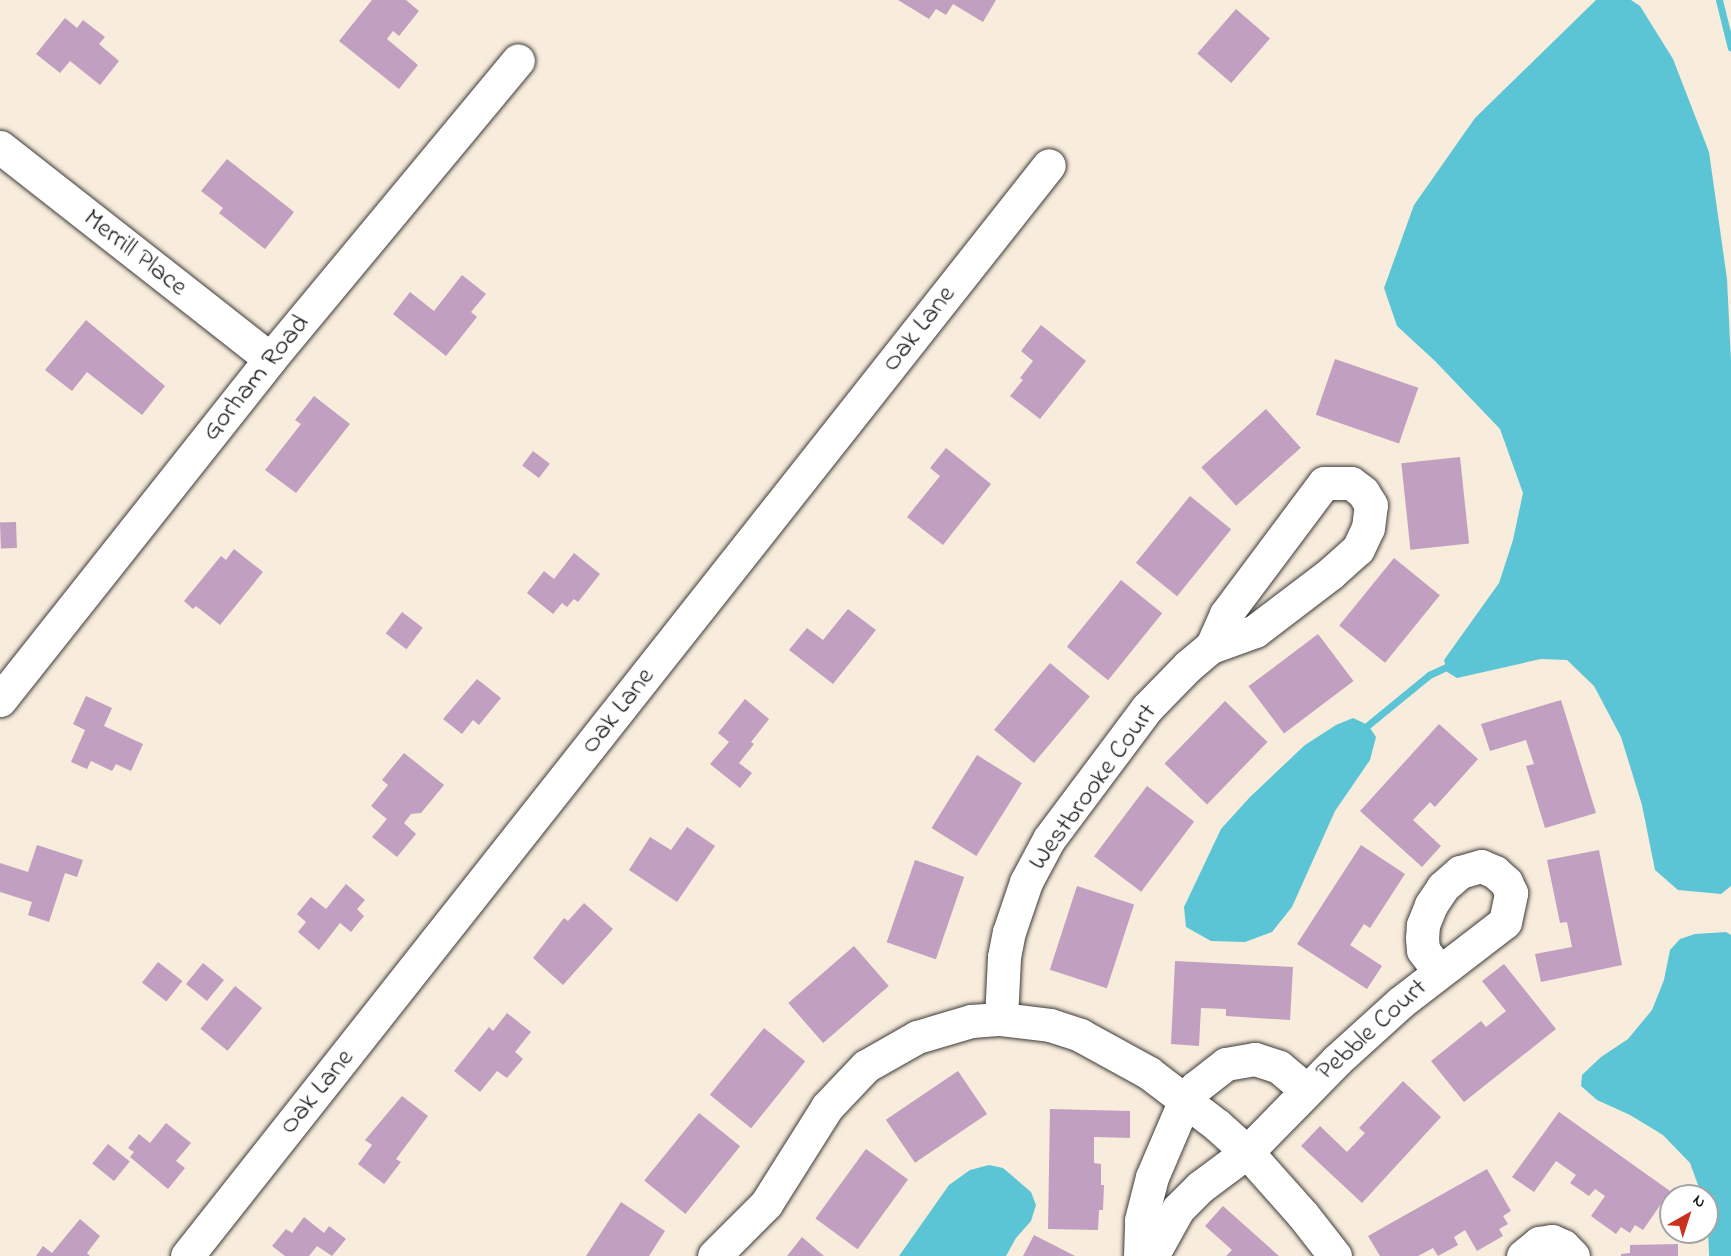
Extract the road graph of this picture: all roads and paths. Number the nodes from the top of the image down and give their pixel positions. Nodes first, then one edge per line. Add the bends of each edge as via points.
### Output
1 (518, 60) dead end
2 (0, 147) edge
3 (1049, 165) dead end
4 (270, 358) junction
5 (1210, 647) junction
6 (0, 700) edge
7 (1439, 971) dead end
8 (1001, 1019) junction
9 (1306, 1090) junction
10 (1185, 1100) junction
11 (1247, 1152) junction
12 (187, 1256) edge
13 (714, 1256) edge
14 (1140, 1256) edge
15 (1152, 1256) edge
16 (1335, 1256) edge
17 (1523, 1256) edge
18 (1574, 1256) edge

1 - 4 street, Gorham Road
2 - 4 street, Merrill Place
3 - 12 street, Oak Lane
4 - 6 street, Gorham Road
5 - 5 street, Westbrooke Court via 1255,631 1358,549 1368,528 1371,505 1364,492 1351,483 1324,483 1226,614
5 - 8 street, Westbrooke Court via 1147,708 1035,862 1009,932
7 - 9 street, Pebble Court via 1366,1032
8 - 10 street via 1050,1025 1080,1035 1124,1057
8 - 13 street via 971,1021 917,1036 866,1066 827,1107 766,1204
9 - 10 street, Pebble Court via 1279,1067 1255,1059 1239,1059 1212,1073
9 - 11 street, Pebble Court
10 - 11 street
10 - 14 street via 1152,1177 1141,1220
11 - 15 street, Pebble Court via 1178,1209
11 - 16 street
17 - 18 street via 1539,1244 1552,1241

